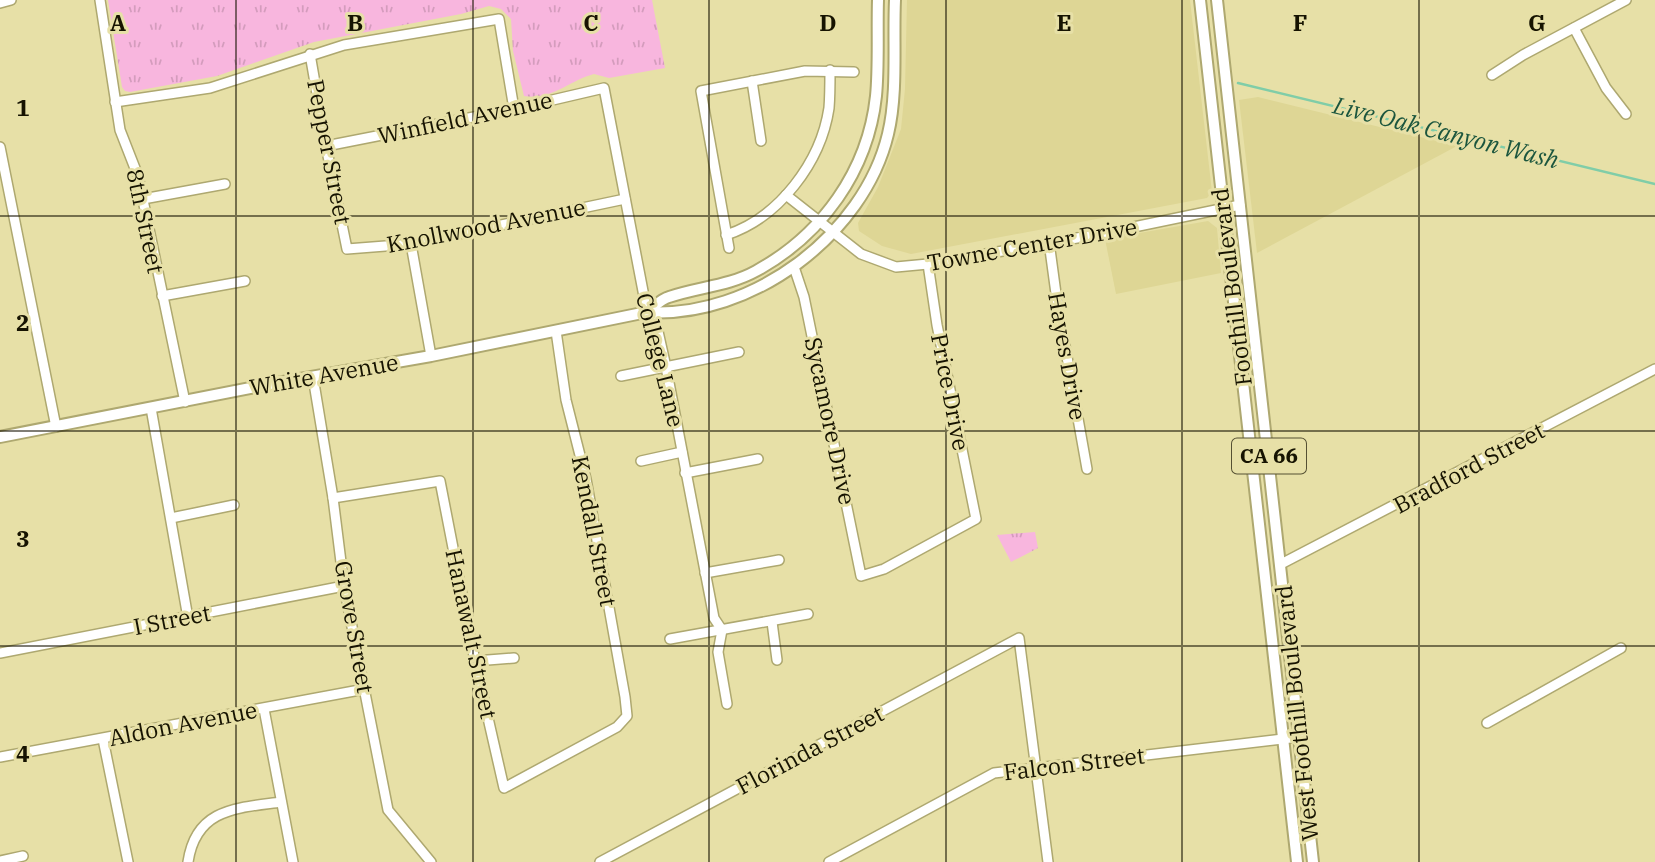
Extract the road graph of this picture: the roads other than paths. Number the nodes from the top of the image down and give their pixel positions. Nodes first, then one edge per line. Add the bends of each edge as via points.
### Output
1 (11, 0) edge
2 (100, 0) edge
3 (878, 0) edge
4 (895, 0) edge
5 (1200, 0) edge
6 (1217, 0) edge
7 (1626, 0) edge
8 (0, 3) edge
9 (1574, 28) junction
10 (310, 54) junction
11 (830, 70) junction
12 (854, 72) dead end
13 (1492, 75) dead end
14 (752, 81) junction
15 (604, 88) joint
16 (115, 102) junction
17 (514, 109) junction
18 (1626, 114) dead end
19 (761, 141) dead end
20 (326, 146) junction
21 (0, 147) edge
22 (225, 184) dead end
23 (786, 195) junction
24 (625, 199) junction
25 (144, 200) junction
26 (1240, 205) junction
27 (1223, 207) junction
28 (12, 215) junction
29 (0, 218) edge
30 (820, 221) junction
31 (834, 231) junction
32 (726, 234) junction
33 (1049, 242) junction
34 (411, 244) junction
35 (729, 248) dead end
36 (347, 249) joint
37 (928, 264) junction
38 (794, 267) junction
39 (245, 281) dead end
40 (162, 296) junction
41 (647, 312) junction
42 (556, 331) junction
43 (739, 352) dead end
44 (431, 356) junction
45 (666, 367) junction
46 (1655, 369) edge
47 (621, 376) dead end
48 (313, 377) junction
49 (185, 402) junction
50 (151, 408) junction
51 (56, 427) junction
52 (0, 437) edge
53 (682, 452) junction
54 (758, 459) dead end
55 (640, 461) dead end
56 (1087, 468) dead end
57 (685, 473) junction
58 (333, 498) junction
59 (234, 505) dead end
60 (171, 518) junction
61 (779, 560) dead end
62 (1281, 564) junction
63 (705, 573) junction
64 (1266, 573) joint
65 (862, 576) joint
66 (344, 586) junction
67 (808, 614) dead end
68 (188, 618) junction
69 (772, 622) junction
70 (722, 630) junction
71 (670, 639) dead end
72 (1622, 648) dead end
73 (0, 653) edge
74 (514, 658) dead end
75 (777, 660) dead end
76 (475, 661) junction
77 (365, 689) junction
78 (727, 704) dead end
79 (264, 709) junction
80 (1487, 723) dead end
81 (1299, 737) junction
82 (1284, 738) junction
83 (103, 739) junction
84 (0, 757) edge
85 (1037, 766) junction
86 (504, 788) joint
87 (281, 802) junction
88 (23, 856) dead end
89 (0, 861) edge
90 (128, 862) edge
91 (188, 862) edge
92 (293, 862) edge
93 (431, 862) edge
94 (600, 862) edge
95 (829, 862) edge
96 (1048, 862) edge
97 (1297, 862) edge
98 (1313, 862) edge

1 - 8 street
2 - 16 street, 8th Street
3 - 30 main road, White Avenue via 876,97 870,128 851,178
4 - 31 main road, White Avenue via 888,133 876,168
5 - 27 main road, Foothill Boulevard / CA 66
6 - 26 main road, Foothill Boulevard / CA 66
7 - 9 street
9 - 13 street
9 - 18 street via 1606,88
10 - 16 street via 210,88
10 - 17 street via 499,19
10 - 20 street, Pepper Street
11 - 12 street
11 - 14 street
11 - 23 street via 829,109 818,146
14 - 19 street
14 - 32 street via 701,92
15 - 17 street, Winfield Avenue
15 - 24 street, College Lane
16 - 25 street, 8th Street
17 - 20 street, Winfield Avenue
20 - 36 street, Pepper Street
21 - 28 street
22 - 25 street
23 - 30 street, Towne Center Drive
23 - 32 street via 757,221
24 - 34 street, Knollwood Avenue
24 - 41 street, College Lane
25 - 40 street, 8th Street
26 - 27 street, Towne Center Drive
26 - 62 main road, Foothill Boulevard / CA 66
27 - 33 street, Towne Center Drive
27 - 64 main road, Foothill Boulevard / CA 66
28 - 29 street
28 - 51 street
30 - 31 street, Towne Center Drive
30 - 41 main road, White Avenue via 755,272 667,297
31 - 37 street, Towne Center Drive via 861,254 896,267
31 - 38 main road, White Avenue
32 - 35 street
33 - 37 street, Towne Center Drive
33 - 56 street, Hayes Drive
34 - 36 street, Knollwood Avenue
34 - 44 street
37 - 65 street, Price Drive via 976,519 884,569
38 - 41 main road, White Avenue via 728,300 671,313
38 - 65 street, Sycamore Drive
39 - 40 street
40 - 49 street, 8th Street
41 - 42 main road, White Avenue
41 - 45 street, College Lane via 657,327
42 - 44 main road, White Avenue
42 - 86 street, Kendall Street via 627,716 617,727
43 - 45 street
44 - 48 main road, White Avenue
45 - 47 street
45 - 53 street, College Lane
46 - 62 street, Bradford Street
48 - 49 main road, White Avenue
48 - 58 street, Grove Street
49 - 50 main road, White Avenue
50 - 51 main road, White Avenue
50 - 60 street
51 - 52 main road, White Avenue
53 - 55 street
53 - 57 street, College Lane
54 - 57 street
57 - 63 street, College Lane
58 - 66 street, Grove Street
58 - 76 street, Hanawalt Street via 440,481
59 - 60 street
60 - 68 street
61 - 63 street
62 - 81 main road, West Foothill Boulevard / CA 66
63 - 70 street, College Lane via 714,618
64 - 82 main road, West Foothill Boulevard / CA 66
66 - 68 street, I Street
66 - 77 street, Grove Street
67 - 69 street
68 - 73 street, I Street
69 - 70 street
69 - 75 street
70 - 71 street
70 - 78 street via 718,652
72 - 80 street
74 - 76 street
76 - 86 street, Hanawalt Street
77 - 79 street, Aldon Avenue
77 - 93 street, Grove Street via 388,810
79 - 83 street, Aldon Avenue
79 - 87 street
81 - 82 street, Falcon Street
81 - 98 main road, West Foothill Boulevard / CA 66
82 - 85 street, Falcon Street
82 - 97 main road, West Foothill Boulevard / CA 66
83 - 84 street, Aldon Avenue
83 - 90 street
85 - 94 street, Florinda Street via 1019,638
85 - 95 street, Falcon Street via 994,773
85 - 96 street
87 - 91 street via 231,809 204,824
87 - 92 street
88 - 89 street

